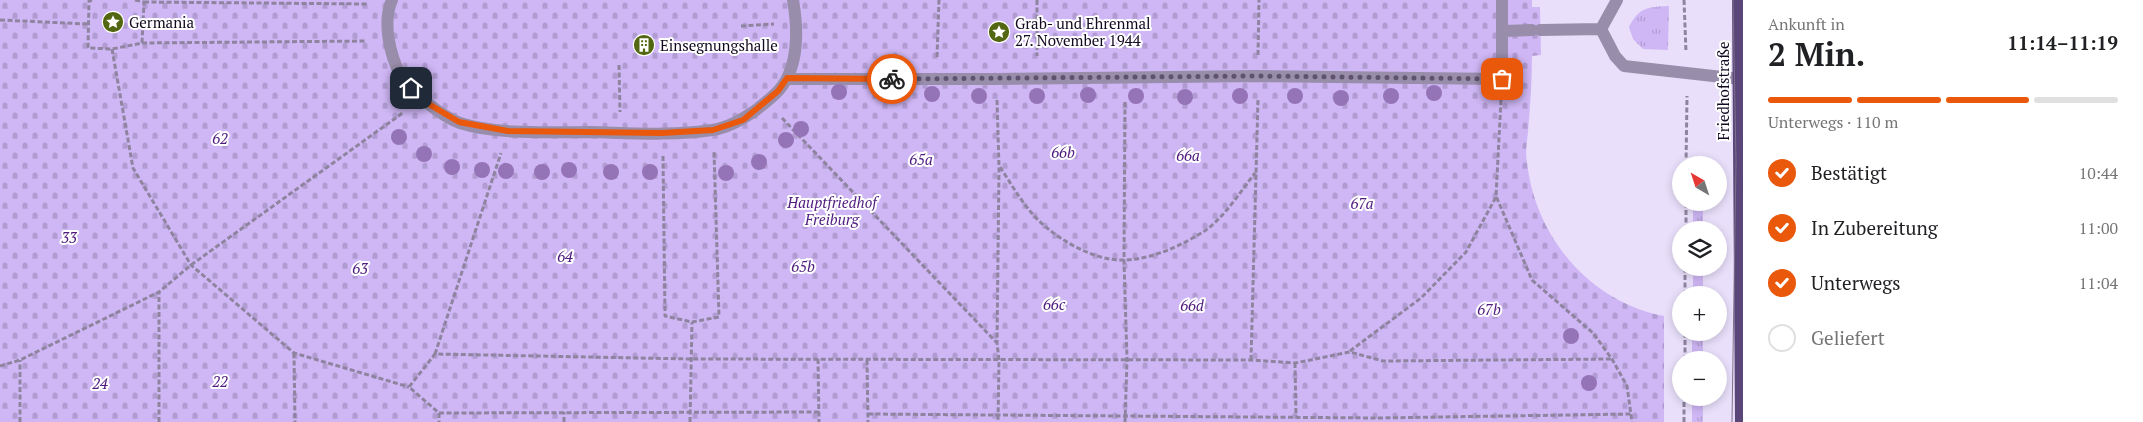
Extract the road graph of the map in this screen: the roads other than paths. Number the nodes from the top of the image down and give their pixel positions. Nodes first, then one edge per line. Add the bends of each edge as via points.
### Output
1 (793, 0) edge
2 (1502, 0) edge
3 (1617, 0) edge
4 (1738, 0) edge
5 (391, 2) edge
6 (1601, 29) junction
7 (1504, 31) junction
8 (787, 78) junction
9 (1740, 79) junction
10 (1741, 123) edge
11 (1741, 422) edge

1 - 8 lane via 797,22 796,45
2 - 7 lane
3 - 6 lane
4 - 9 main road, Friedhofstraße
5 - 8 lane via 386,25 388,41 401,77 422,100 459,122 508,131 662,133 713,130 743,120 778,91
6 - 7 lane
6 - 9 lane via 1624,66
7 - 8 lane via 1502,79 1258,76 937,80
9 - 10 main road, Friedhofstraße
10 - 11 main road, Friedhofstraße

